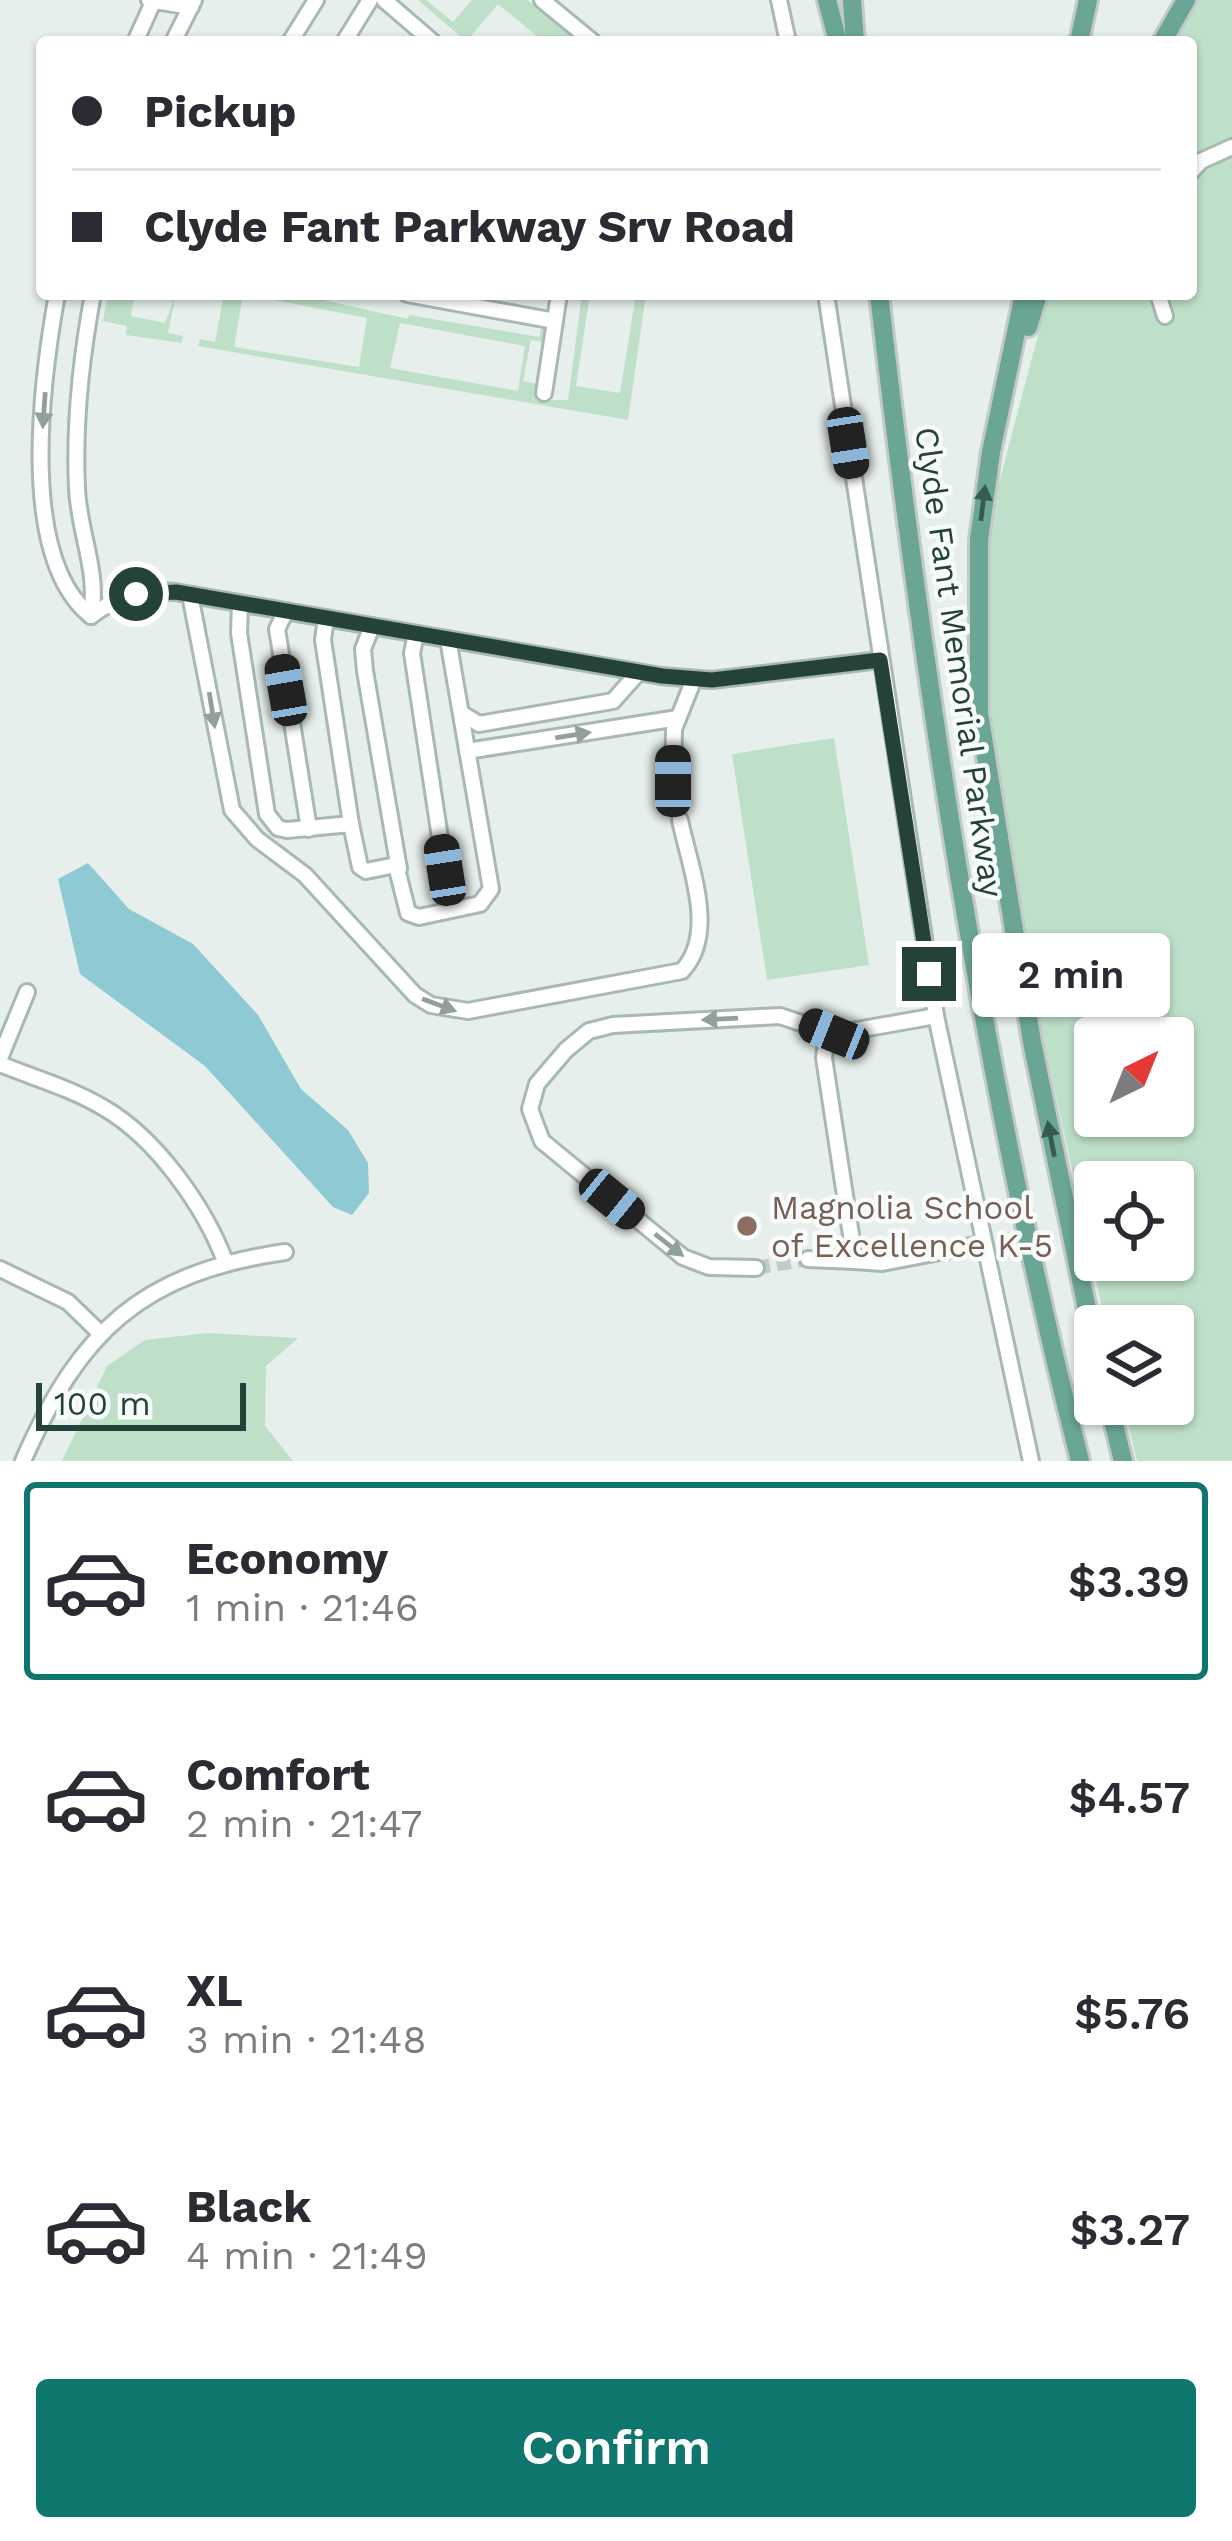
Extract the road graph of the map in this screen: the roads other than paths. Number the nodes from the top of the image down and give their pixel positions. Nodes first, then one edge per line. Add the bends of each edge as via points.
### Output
1 (316, 0) edge
2 (370, 0) edge
3 (383, 0) edge
4 (542, 0) edge
5 (779, 0) edge
6 (826, 0) edge
7 (852, 0) edge
8 (1088, 0) edge
9 (1186, 0) edge
10 (152, 1) edge
11 (190, 2) edge
12 (137, 36) edge
13 (176, 36) edge
14 (294, 36) edge
15 (348, 36) edge
16 (426, 36) edge
17 (586, 36) edge
18 (787, 36) edge
19 (836, 36) edge
20 (855, 36) edge
21 (1080, 36) edge
22 (1165, 36) edge
23 (1232, 147) edge
24 (1197, 165) edge
25 (56, 300) edge
26 (92, 300) edge
27 (440, 300) edge
28 (558, 300) edge
29 (827, 300) edge
30 (880, 300) edge
31 (1023, 300) edge
32 (1036, 300) edge
33 (1160, 300) edge
34 (1166, 316) dead end
35 (555, 321) junction
36 (544, 393) dead end
37 (991, 452) junction
38 (190, 595) junction
39 (240, 604) junction
40 (286, 611) junction
41 (91, 616) junction
42 (326, 618) junction
43 (372, 626) junction
44 (416, 634) junction
45 (448, 639) junction
46 (880, 660) junction
47 (638, 673) junction
48 (694, 679) junction
49 (460, 713) junction
50 (678, 718) junction
51 (467, 751) junction
52 (673, 781) tunnel mouth
53 (680, 820) tunnel mouth
54 (351, 824) junction
55 (309, 829) junction
56 (399, 869) junction
57 (451, 910) junction
58 (27, 992) dead end
59 (937, 1016) junction
60 (834, 1034) junction
61 (0, 1061) edge
62 (981, 1244) junction
63 (285, 1252) dead end
64 (808, 1259) tunnel mouth
65 (225, 1261) junction
66 (855, 1261) junction
67 (756, 1268) tunnel mouth
68 (0, 1269) edge
69 (1086, 1305) edge
70 (100, 1333) junction
71 (1114, 1425) edge
72 (1122, 1458) edge
73 (22, 1461) edge
74 (1031, 1461) edge
75 (1080, 1461) edge

1 - 14 street
2 - 15 street
3 - 16 street
4 - 17 street
5 - 18 street
6 - 19 main road
7 - 20 main road
8 - 21 main road
9 - 22 main road
10 - 11 street
10 - 12 street
11 - 13 street
23 - 24 street
25 -> 41 street via 43,429 45,512 62,580
26 - 41 street via 77,485 97,583
27 - 35 street
28 - 35 street
29 - 46 street
30 - 75 main road, Clyde Fant Memorial Parkway via 963,889 1012,1159
31 - 37 main road, Clyde Fant Memorial Parkway
32 - 37 main road
33 - 34 street
35 - 36 street
69 -> 37 main road, Clyde Fant Memorial Parkway via 1032,1042 979,713 976,574
38 - 39 street
38 - 41 street via 136,594
38 -> 53 street via 232,810 431,1005 468,1011 682,971 700,920
39 - 40 street
39 - 55 street via 267,814 278,828
40 - 42 street
40 - 55 street via 277,629
42 - 43 street
42 - 54 street
43 - 44 street
43 - 56 street via 365,671
44 - 45 street
44 - 57 street via 412,653
45 - 47 street
45 - 49 street
46 - 48 street
46 - 59 street
47 - 48 street
47 - 49 street via 613,700 479,724
48 - 50 street
49 - 51 street
51 -> 50 street
50 - 52 street
51 - 57 street via 491,889 480,904
54 - 55 street
54 - 56 street via 360,867
56 - 57 street via 412,916
58 - 61 street
59 - 60 street
59 - 62 street
60 - 66 street via 824,1058
60 -> 67 street via 780,1016 613,1025 589,1031 537,1084 530,1109 542,1141 683,1257 710,1268
61 - 65 street via 105,1108 140,1135 211,1224
62 - 66 street
62 - 74 street
63 - 65 street
64 - 66 street
65 - 70 street via 119,1312
68 - 70 street via 68,1302
70 - 73 street via 49,1400
71 - 72 main road

